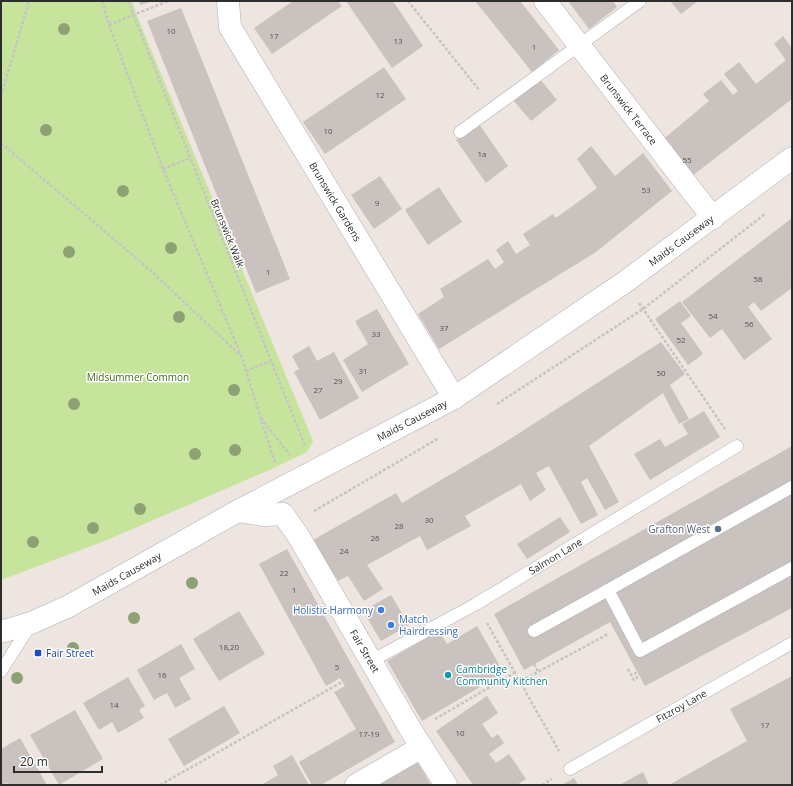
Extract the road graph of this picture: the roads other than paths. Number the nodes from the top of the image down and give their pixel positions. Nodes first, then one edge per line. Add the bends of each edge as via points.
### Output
1 (228, 1) edge
2 (545, 1) edge
3 (640, 1) edge
4 (579, 47) junction
5 (460, 132) dead end
6 (792, 158) edge
7 (713, 218) junction
8 (454, 398) junction
9 (737, 446) road end
10 (792, 487) edge
11 (238, 511) junction
12 (792, 568) edge
13 (608, 590) junction
14 (31, 623) junction
15 (534, 631) dead end
16 (1, 632) edge
17 (792, 642) edge
18 (371, 661) junction
19 (1, 671) edge
20 (417, 740) junction
21 (570, 769) road end
22 (356, 785) edge
23 (446, 785) edge

1 - 8 street, Brunswick Gardens via 230,27
2 - 4 street, Brunswick Terrace
3 - 4 lane
4 - 5 lane
4 - 7 street, Brunswick Terrace
6 - 7 street, Maids Causeway
7 - 8 street, Maids Causeway via 625,282
8 - 11 street, Maids Causeway
9 - 18 lane, Salmon Lane via 476,604
10 - 13 lane
11 - 14 street, Maids Causeway via 69,606
11 - 18 street, Fair Street via 265,515 283,514
12 - 13 lane via 640,651
13 - 15 lane
14 - 16 street, Maids Causeway
14 - 19 lane
17 - 21 lane, Fitzroy Lane
18 - 20 street, Fair Street
20 - 22 street
20 - 23 street, Fair Street

